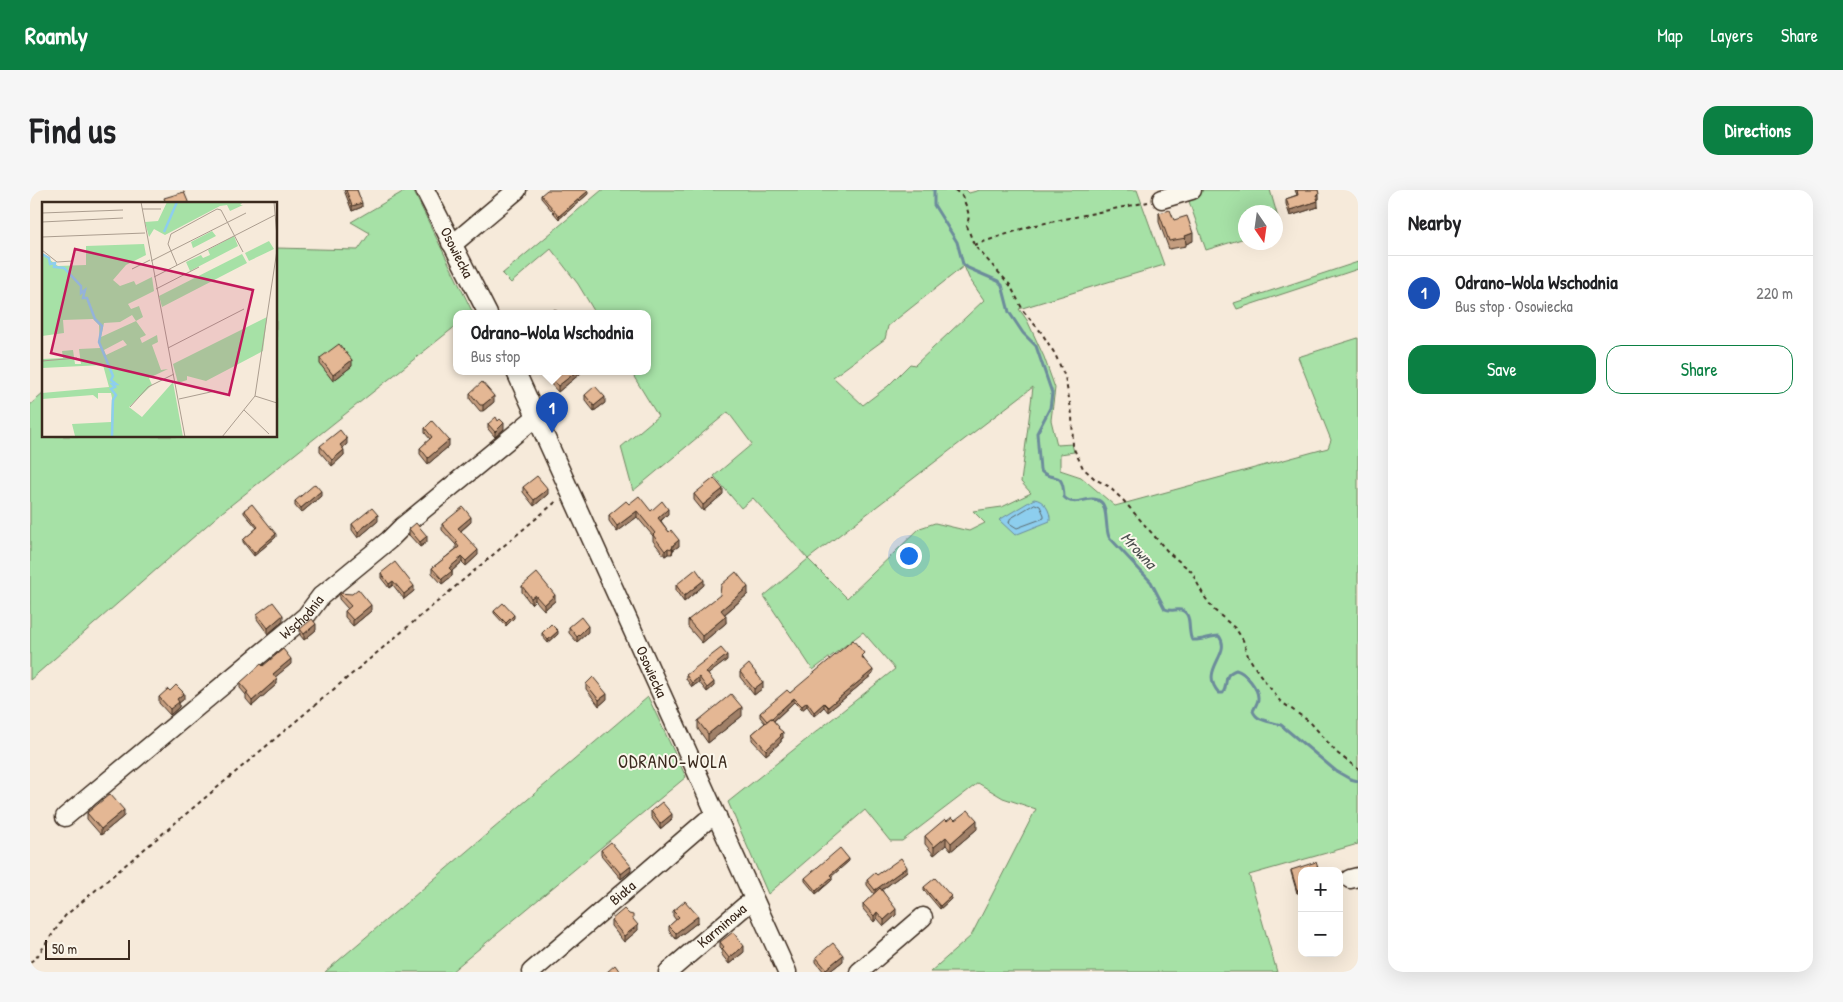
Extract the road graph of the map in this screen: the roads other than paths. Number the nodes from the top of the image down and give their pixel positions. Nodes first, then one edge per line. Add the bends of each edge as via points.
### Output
1 (425, 190) edge
2 (517, 190) edge
3 (1192, 190) edge
4 (1162, 199) road end
5 (452, 243) junction
6 (486, 310) edge
7 (517, 375) edge
8 (538, 419) junction
9 (717, 816) junction
10 (65, 817) dead end
11 (755, 902) junction
12 (923, 917) dead end
13 (531, 972) edge
14 (668, 972) edge
15 (787, 972) edge
16 (860, 972) edge

1 - 5 street, Osowiecka
2 - 5 street
3 - 4 street
5 - 6 street, Osowiecka
7 - 8 street, Osowiecka
8 - 9 street, Osowiecka
8 - 10 street, Wschodnia via 402,527 321,596 306,616
9 - 11 street, Osowiecka
9 - 13 street, Biała via 706,821
11 - 14 street, Karminowa via 745,906
11 - 15 street, Osowiecka
12 - 16 street

